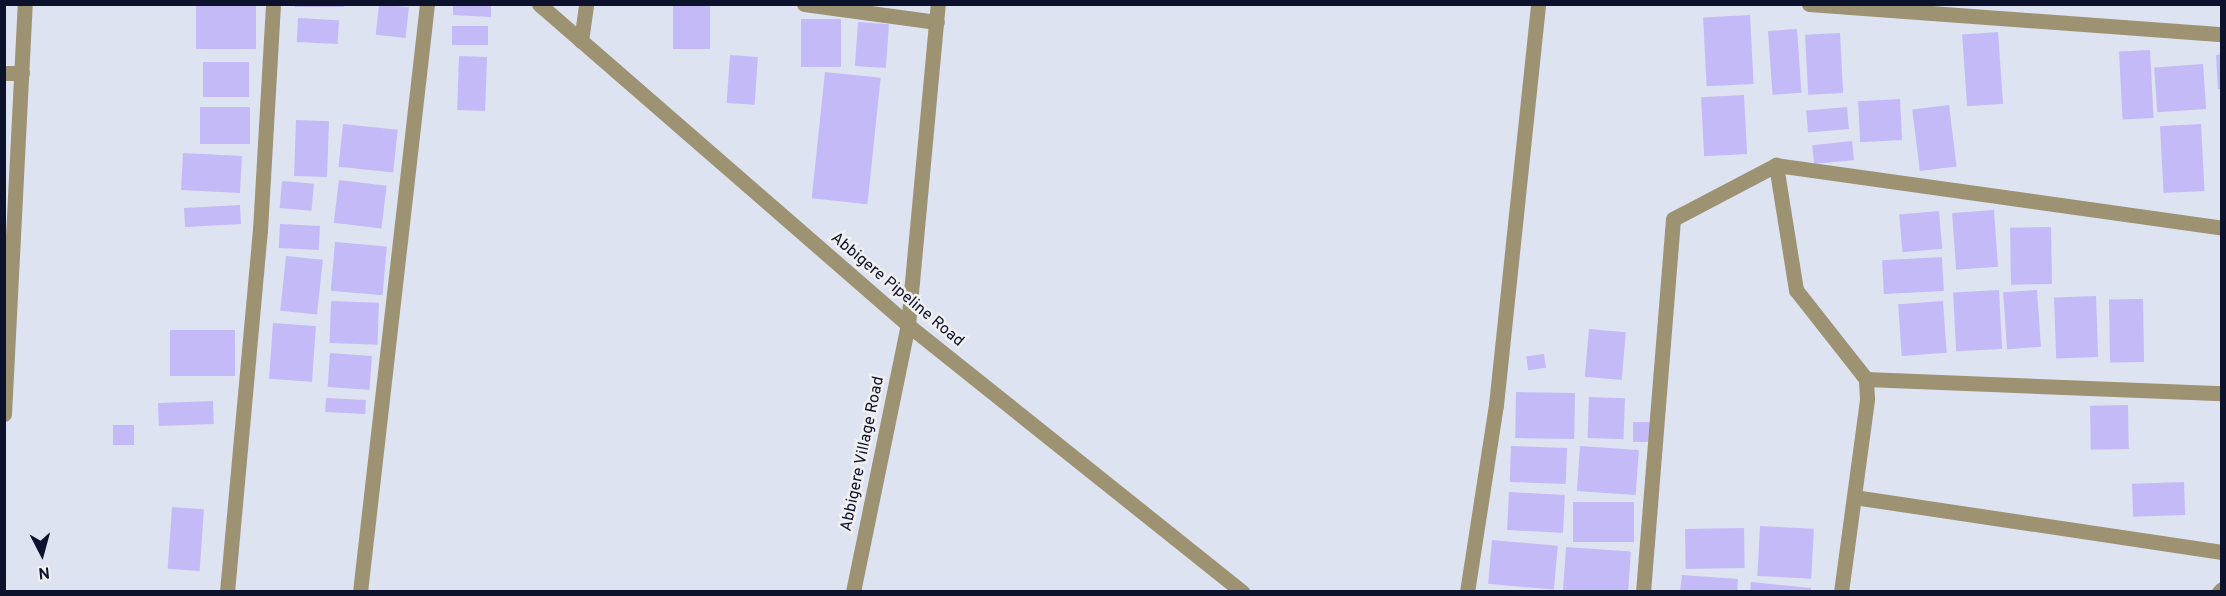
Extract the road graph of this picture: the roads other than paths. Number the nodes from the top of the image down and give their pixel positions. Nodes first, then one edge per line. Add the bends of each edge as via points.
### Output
1 (25, 4) edge
2 (273, 4) edge
3 (427, 4) edge
4 (539, 4) edge
5 (586, 4) edge
6 (804, 4) edge
7 (938, 4) edge
8 (1538, 4) edge
9 (1809, 4) edge
10 (937, 22) junction
11 (2222, 34) edge
12 (581, 40) junction
13 (4, 73) edge
14 (22, 73) junction
15 (1776, 165) junction
16 (2222, 228) edge
17 (908, 325) junction
18 (1866, 379) junction
19 (2222, 393) edge
20 (4, 414) edge
21 (1854, 497) junction
22 (2222, 552) edge
23 (227, 591) edge
24 (360, 591) edge
25 (853, 591) edge
26 (1243, 591) edge
27 (1467, 591) edge
28 (1643, 591) edge
29 (1841, 591) edge

1 - 14 street
2 - 23 street via 261,230
3 - 24 street
4 - 12 street, Abbigere Pipeline Road
5 - 12 street
6 - 10 street
7 - 10 street, Abbigere Village Road
8 - 27 street via 1496,405
9 - 11 street
10 - 17 street, Abbigere Village Road
12 - 17 street, Abbigere Pipeline Road
13 - 14 street
14 - 20 street
15 - 16 street
15 - 18 street via 1796,290
15 - 28 street via 1673,219
17 - 25 street, Abbigere Village Road
17 - 26 street, Abbigere Pipeline Road
18 - 19 street
18 - 21 street
21 - 22 street
21 - 29 street

